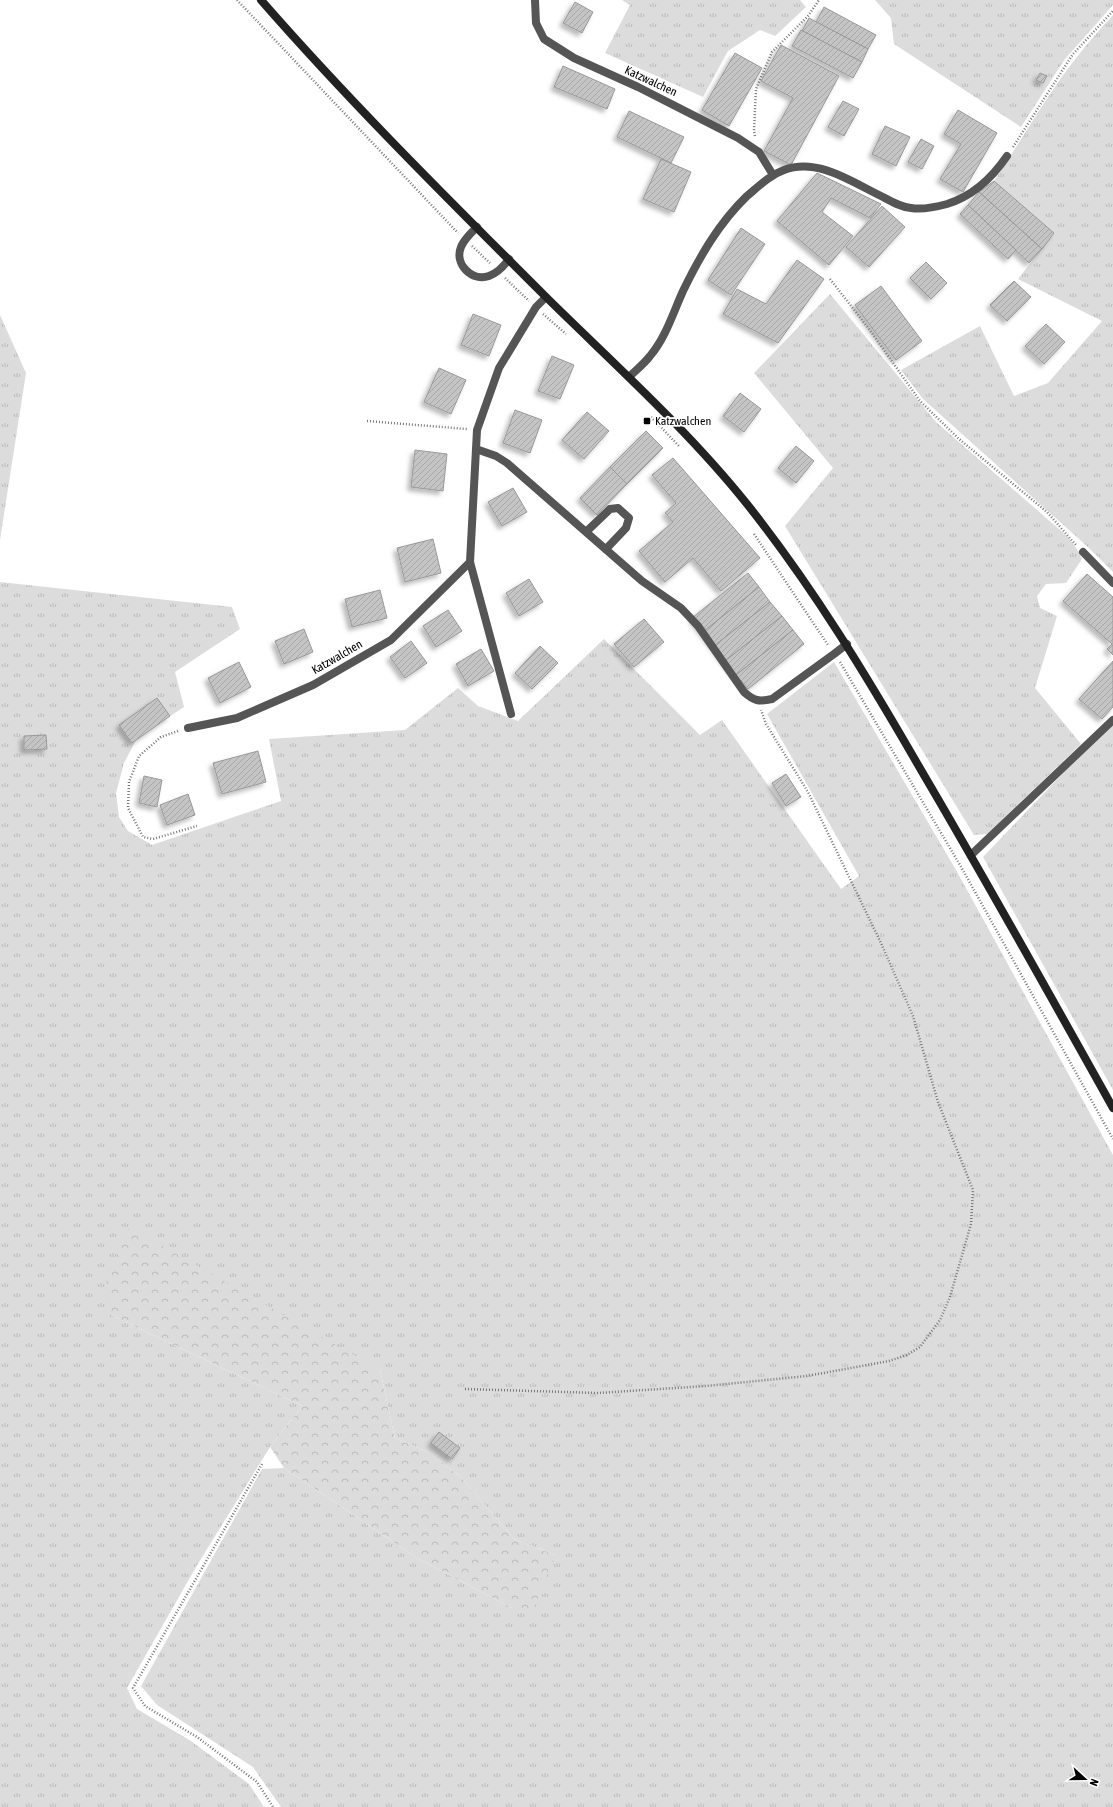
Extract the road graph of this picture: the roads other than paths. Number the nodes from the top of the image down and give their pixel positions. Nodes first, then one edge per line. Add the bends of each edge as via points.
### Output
1 (260, 0) edge
2 (535, 0) edge
3 (1007, 156) road end
4 (773, 175) junction
5 (477, 227) junction
6 (509, 259) junction
7 (546, 297) junction
8 (629, 377) junction
9 (476, 449) junction
10 (587, 531) junction
11 (606, 549) junction
12 (1082, 552) road end
13 (470, 562) junction
14 (1113, 583) edge
15 (846, 644) junction
16 (511, 714) dead end
17 (1113, 720) edge
18 (188, 728) road end
19 (972, 855) junction
20 (1113, 1108) edge

1 - 5 street via 364,114
2 - 4 street, Katzwalchen via 534,13 538,31 544,39 574,58 738,138 759,152
3 - 4 street via 997,171 971,193 959,200 926,208 896,204 842,177 812,166 799,166
4 - 8 street via 722,223 692,275 660,342 651,356
5 - 6 street
5 - 6 street via 465,240 458,255 461,265 477,276 489,276 498,271
6 - 7 street
7 - 8 street
7 - 9 street via 536,307 500,368 478,430
8 - 15 street via 710,461 745,502 798,571
9 - 10 street via 507,463
9 - 13 street
10 - 11 street
10 - 11 street via 610,509 618,508 629,518 626,528
11 - 15 street via 642,581 681,608 698,626 744,692 753,700 762,702 772,699
12 - 14 street
13 - 16 street
13 - 18 street, Katzwalchen via 391,640 312,685 237,718
15 - 19 street
17 - 19 street
19 - 20 street

